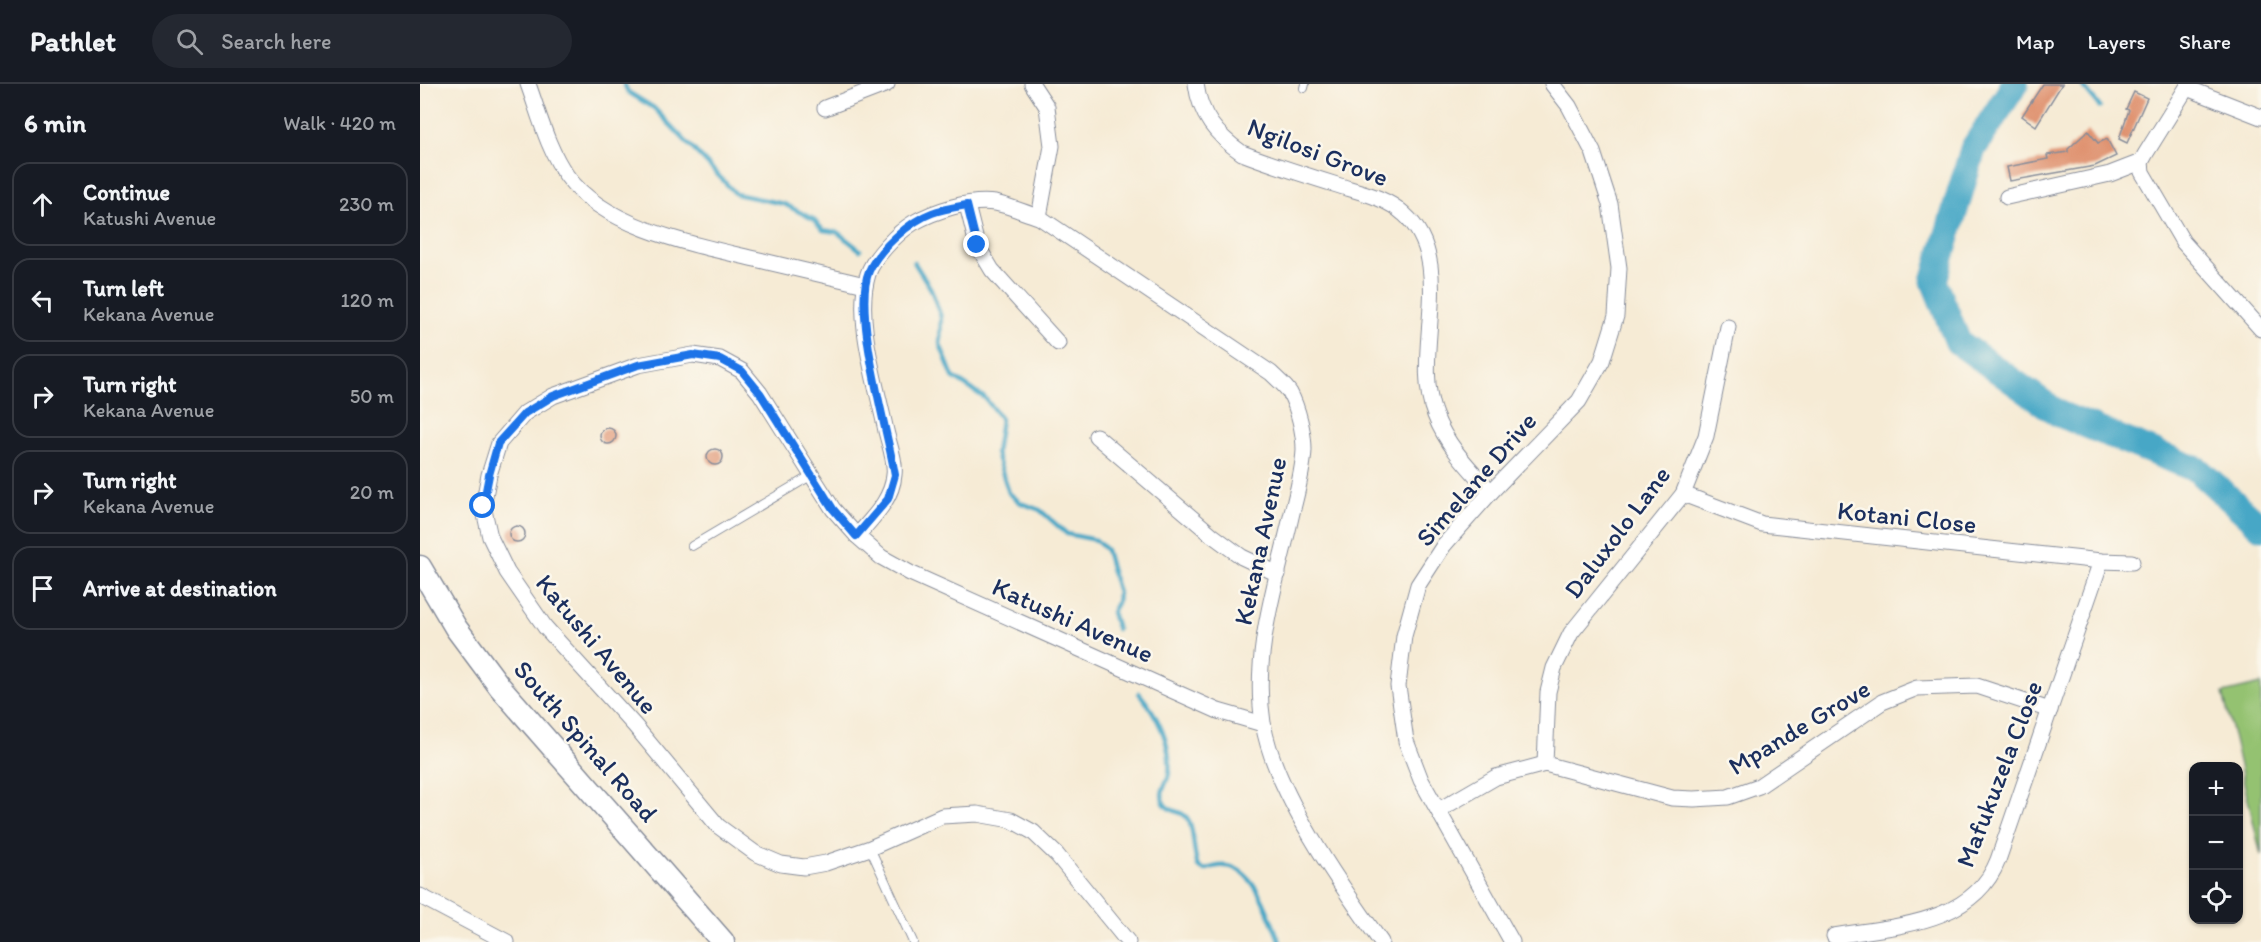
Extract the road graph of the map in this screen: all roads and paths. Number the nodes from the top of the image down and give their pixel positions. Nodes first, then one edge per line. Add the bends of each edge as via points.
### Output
1 (528, 84) edge
2 (887, 84) edge
3 (1032, 84) edge
4 (1196, 84) edge
5 (1552, 84) edge
6 (2188, 86) edge
7 (825, 108) dead end
8 (2261, 117) edge
9 (2143, 157) junction
10 (2007, 197) dead end
11 (967, 205) junction
12 (1039, 217) junction
13 (865, 285) junction
14 (1728, 327) dead end
15 (2261, 329) edge
16 (1058, 344) dead end
17 (1096, 436) dead end
18 (812, 475) junction
19 (1491, 492) junction
20 (1683, 494) junction
21 (856, 536) junction
22 (693, 546) dead end
23 (2101, 561) junction
24 (2132, 562) dead end
25 (420, 567) edge
26 (1278, 574) junction
27 (2050, 710) junction
28 (1263, 724) junction
29 (1545, 764) junction
30 (1439, 810) junction
31 (870, 848) junction
32 (420, 896) edge
33 (1834, 936) dead end
34 (507, 942) edge
35 (723, 942) edge
36 (913, 942) edge
37 (1128, 942) edge
38 (1381, 942) edge
39 (1512, 942) edge

1 - 13 street via 567,176 591,201 622,219 692,244
2 - 7 street
3 - 12 street via 1047,107 1052,146
4 - 19 street, Ngilosi Grove via 1208,122 1242,153 1381,199 1404,214 1422,238 1432,275 1426,378 1434,414 1452,449
5 - 19 street, Simelane Drive via 1569,105 1593,152 1610,204 1619,268 1616,316 1602,361 1579,401
6 - 8 street
6 - 9 street
9 - 10 street via 2110,174
9 - 15 street via 2142,172 2148,185 2183,242
11 - 12 street, Kekana Avenue via 994,203
11 - 13 street, Kekana Avenue via 932,213 909,226 884,249
11 - 16 street via 977,245 992,270
12 - 26 street, Kekana Avenue via 1271,374 1289,392 1304,449
13 - 21 street, Kekana Avenue via 866,330 895,475 888,499
14 - 20 street, Daluxolo Lane via 1706,436
17 - 26 street via 1212,535 1242,557
18 - 21 street, Katushi Avenue
18 - 22 lane
18 - 31 street, Katushi Avenue via 742,371 720,359 693,355 638,365 553,396 525,413 498,443 483,506 490,537 507,572 545,627 718,826 755,853 781,864 826,864
19 - 30 street, Simelane Drive via 1444,545 1418,585 1404,636 1398,686 1406,741 1421,780
20 - 23 street, Kotani Close via 1762,524
20 - 29 street, Daluxolo Lane via 1571,633 1554,668 1548,692
21 - 28 street, Katushi Avenue via 910,573 1218,711
23 - 24 street, Kotani Close
23 - 27 street, Mafukuzela Close
25 - 35 street, South Spinal Road via 456,628 500,687
26 - 28 street, Kekana Avenue via 1263,646
27 - 29 street, Mpande Grove via 1977,686 1917,688 1882,702 1759,786 1728,797 1672,798
27 - 33 street, Mafukuzela Close via 1994,870 1980,889 1947,913
28 - 38 street, Kekana Avenue via 1283,783 1311,835
29 - 30 street, Mpande Grove via 1496,777
30 - 39 street, Simelane Drive
31 - 36 lane
31 - 37 street, Katushi Avenue via 942,816 976,814 1011,820 1033,832 1057,855
32 - 34 street

